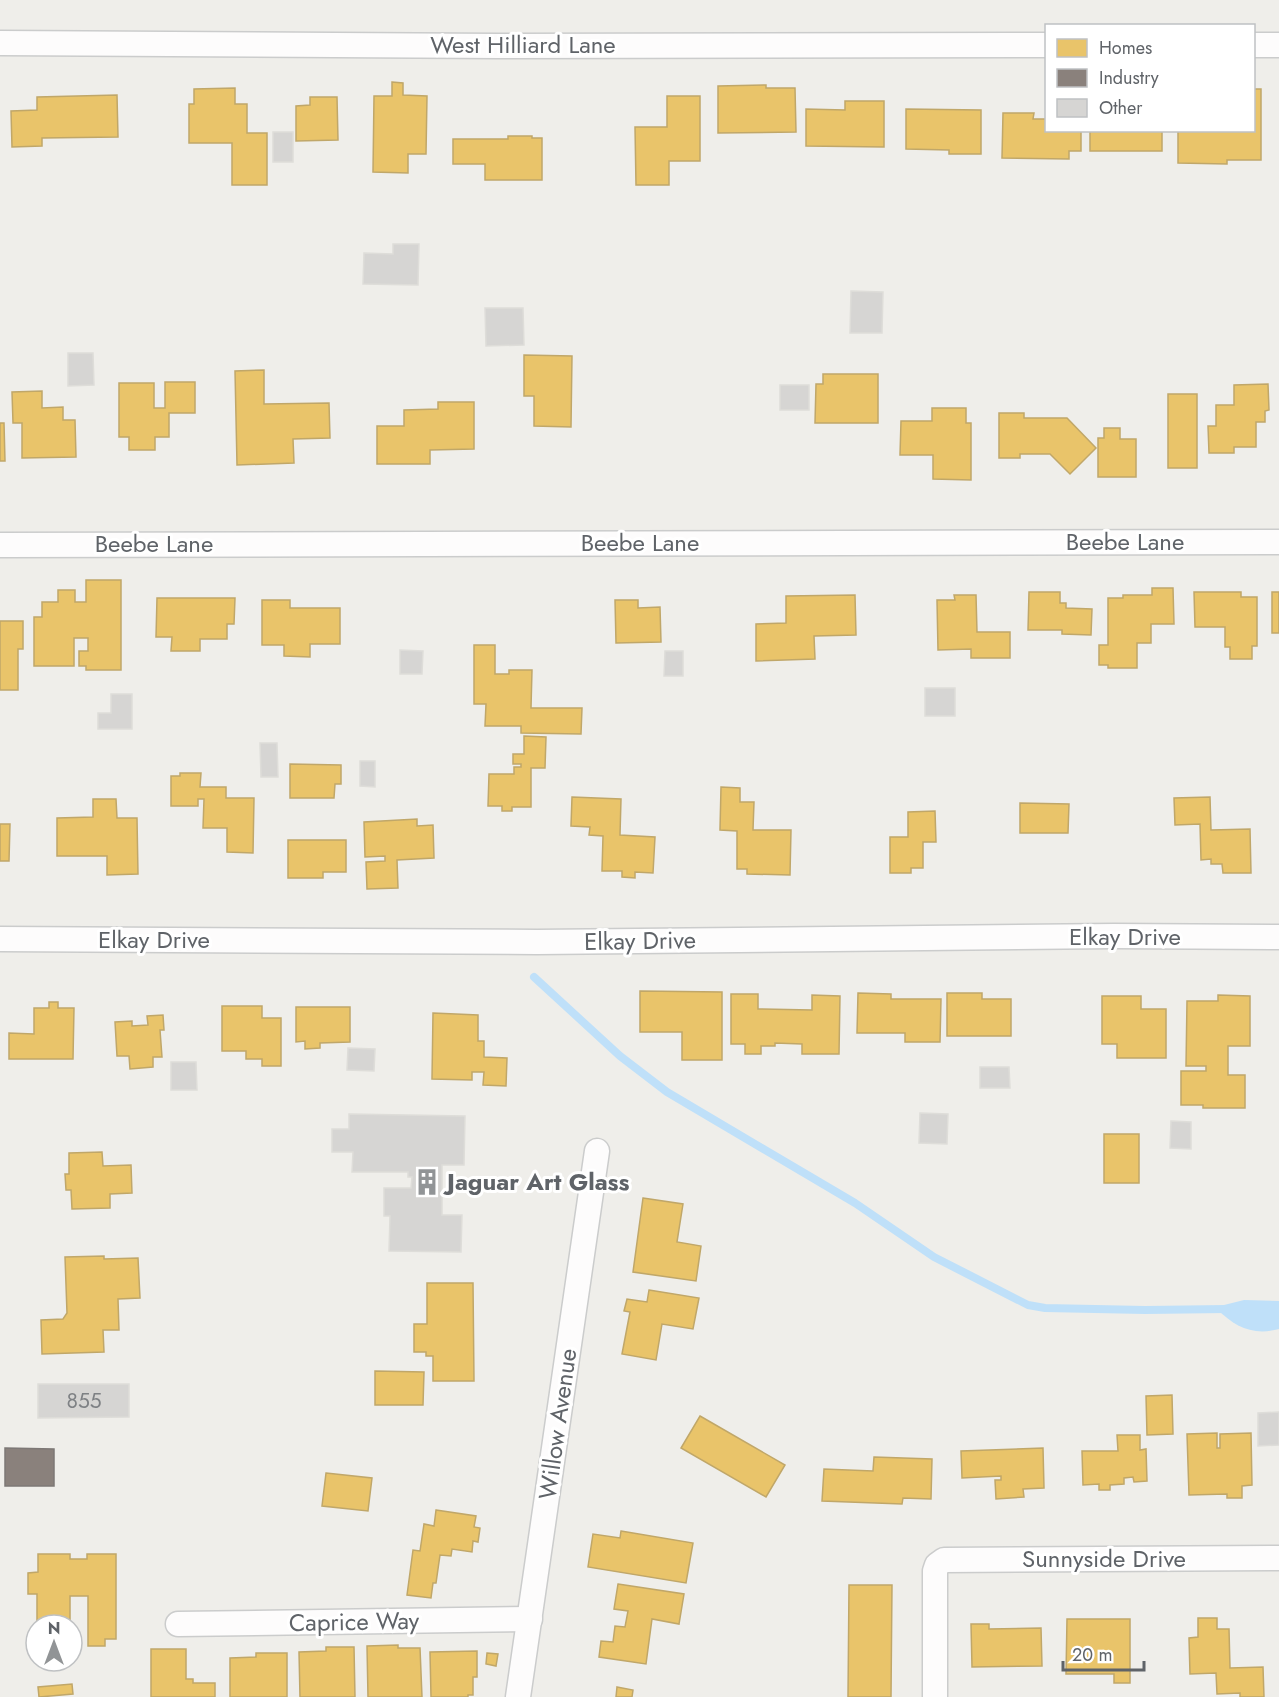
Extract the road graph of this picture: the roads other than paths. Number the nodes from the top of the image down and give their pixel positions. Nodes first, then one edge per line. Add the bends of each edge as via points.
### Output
1 (0, 43) edge
2 (1045, 45) edge
3 (1255, 45) edge
4 (1279, 45) edge
5 (1279, 542) edge
6 (0, 545) edge
7 (1279, 937) edge
8 (0, 939) edge
9 (597, 1150) dead end
10 (1279, 1558) edge
11 (530, 1619) junction
12 (178, 1624) dead end
13 (518, 1697) edge
14 (935, 1697) edge

1 - 2 street, West Hilliard Lane
3 - 4 street
5 - 6 street, Beebe Lane
7 - 8 street, Elkay Drive via 537,942
9 - 11 street, Willow Avenue
10 - 14 street, Sunnyside Drive via 947,1560 937,1565 935,1571
11 - 12 street, Caprice Way
11 - 13 street, Willow Avenue

